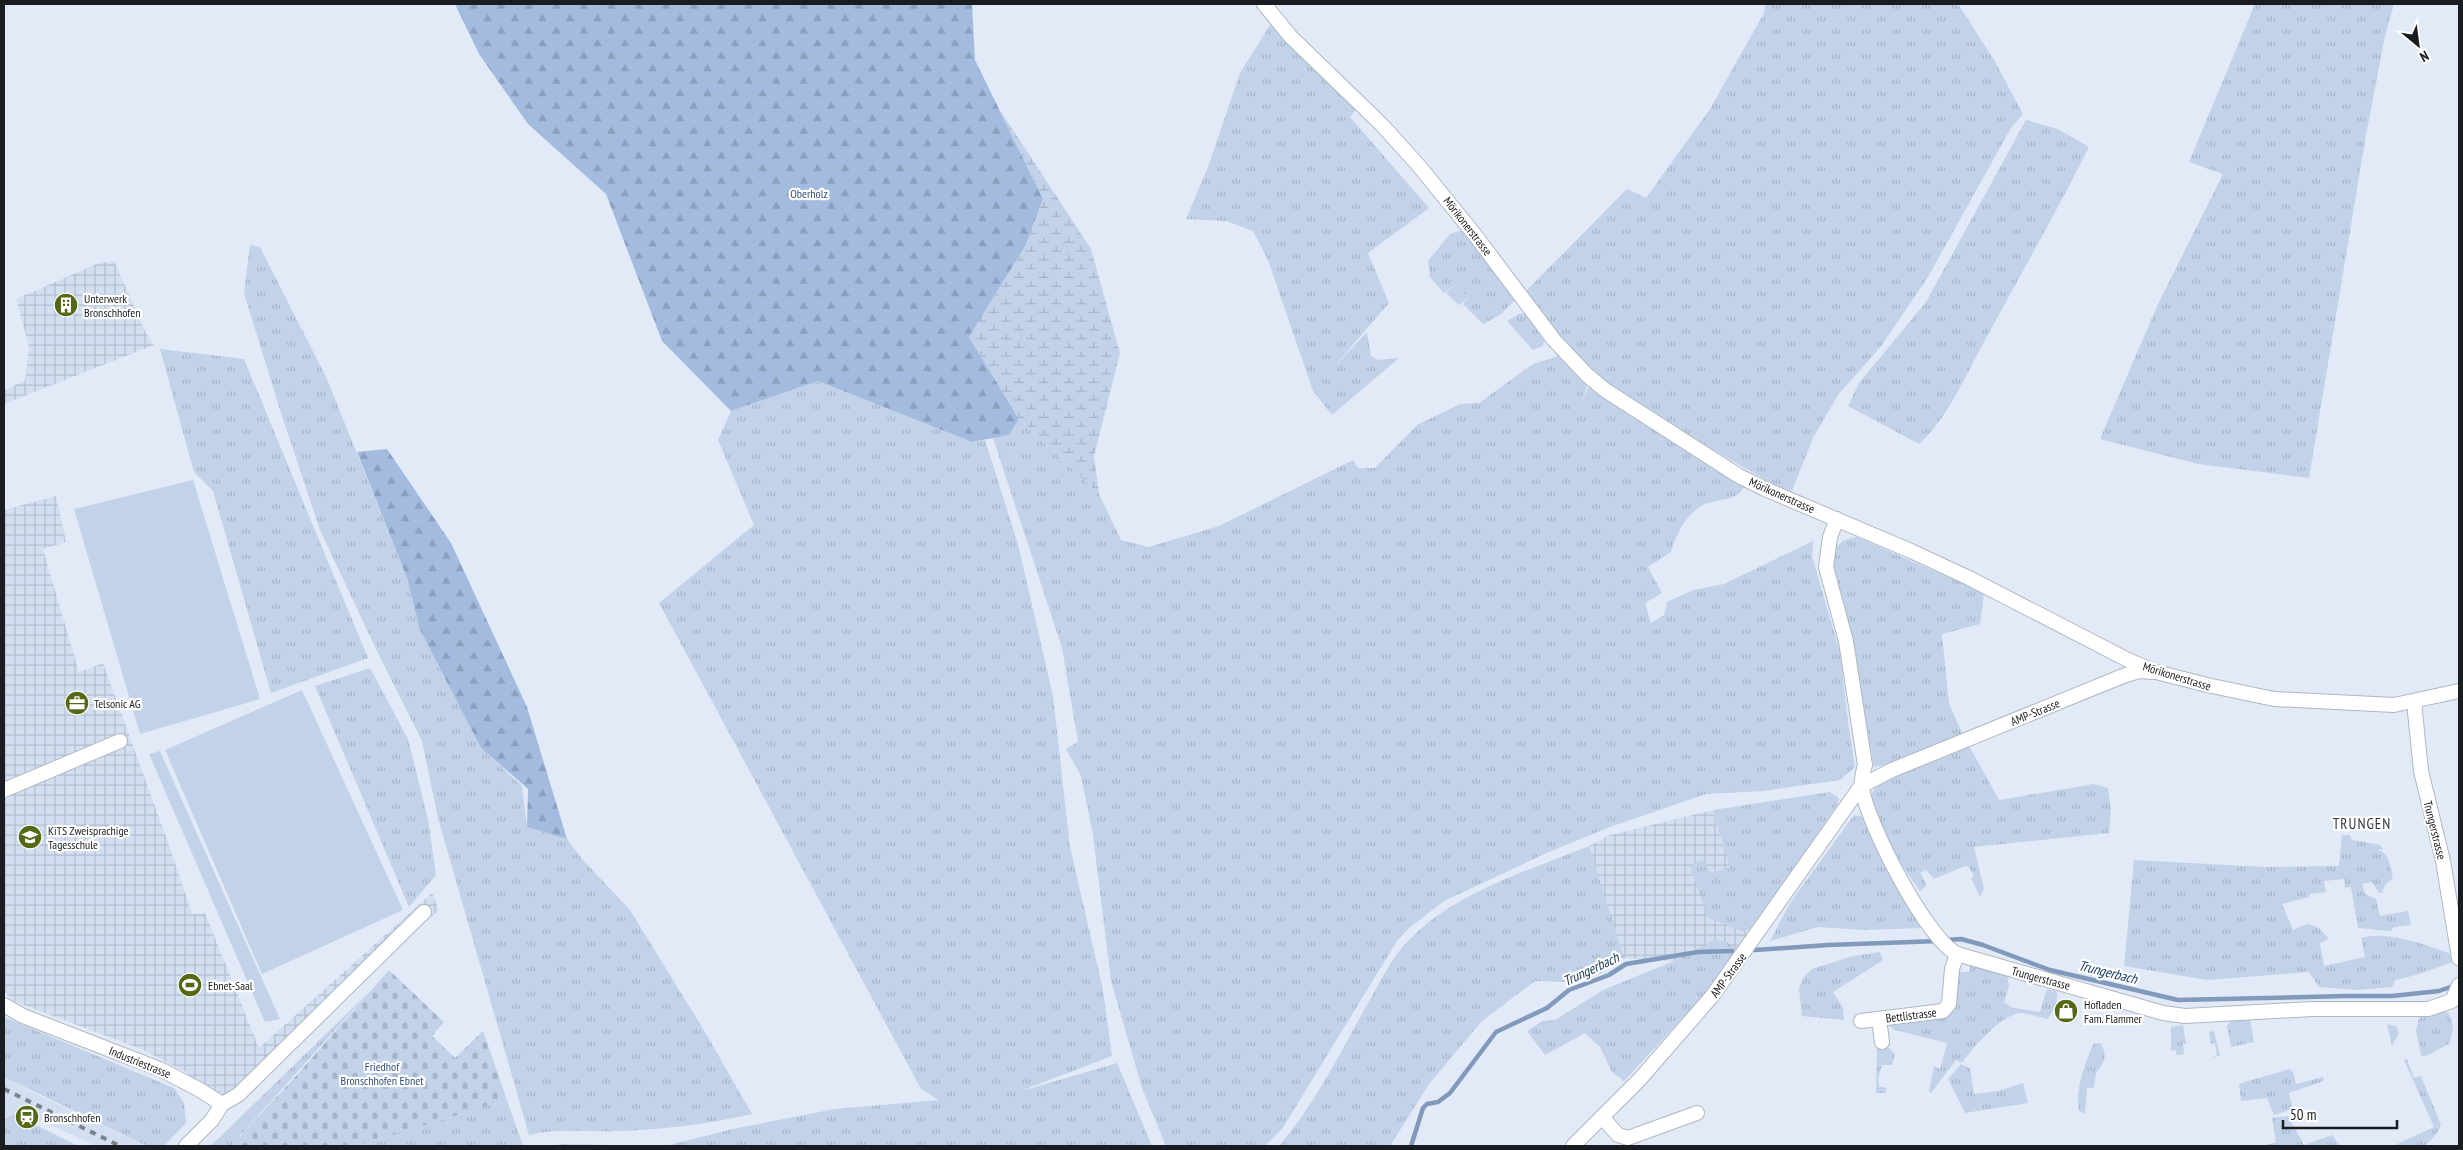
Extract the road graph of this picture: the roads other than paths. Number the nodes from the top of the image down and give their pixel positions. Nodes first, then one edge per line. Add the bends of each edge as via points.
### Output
1 (1264, 4) edge
2 (1837, 519) junction
3 (2156, 672) junction
4 (2459, 691) edge
5 (2414, 702) junction
6 (120, 741) dead end
7 (1861, 786) junction
8 (4, 790) edge
9 (424, 912) dead end
10 (1952, 952) junction
11 (2459, 957) edge
12 (2457, 991) edge
13 (4, 1005) edge
14 (1879, 1019) junction
15 (1860, 1020) dead end
16 (1882, 1042) dead end
17 (222, 1104) junction
18 (1696, 1113) dead end
19 (1602, 1117) junction
20 (186, 1146) edge
21 (1573, 1146) edge

1 - 2 street, Mörikonerstrasse via 1297,43 1382,125 1419,166 1554,340 1587,375 1623,402 1739,476
2 - 3 street, Mörikonerstrasse via 1969,578
2 - 7 street, AMP-Strasse via 1830,537 1826,568 1846,641 1865,765
3 - 5 street, Mörikonerstrasse via 2274,699 2377,706
3 - 7 street, AMP-Strasse via 2123,676 1892,770
4 - 5 street, Mörikonerstrasse
5 - 11 street, Trungerstrasse via 2421,772 2443,861
6 - 8 street
7 - 10 street via 1867,812 1885,852 1934,933
7 - 19 street, AMP-Strasse via 1713,995 1673,1043
9 - 17 street via 238,1095
10 - 12 street, Trungerstrasse via 2163,1013 2185,1016 2312,1009 2428,1009 2446,1004
10 - 14 street, Bettlistrasse via 1949,1004 1943,1011
13 - 17 street, Industriestrasse via 23,1016 162,1070
14 - 15 street, Bettlistrasse
14 - 16 street, Bettlistrasse
17 - 20 street via 212,1120
18 - 19 street via 1628,1138 1618,1134
19 - 21 street, AMP-Strasse

